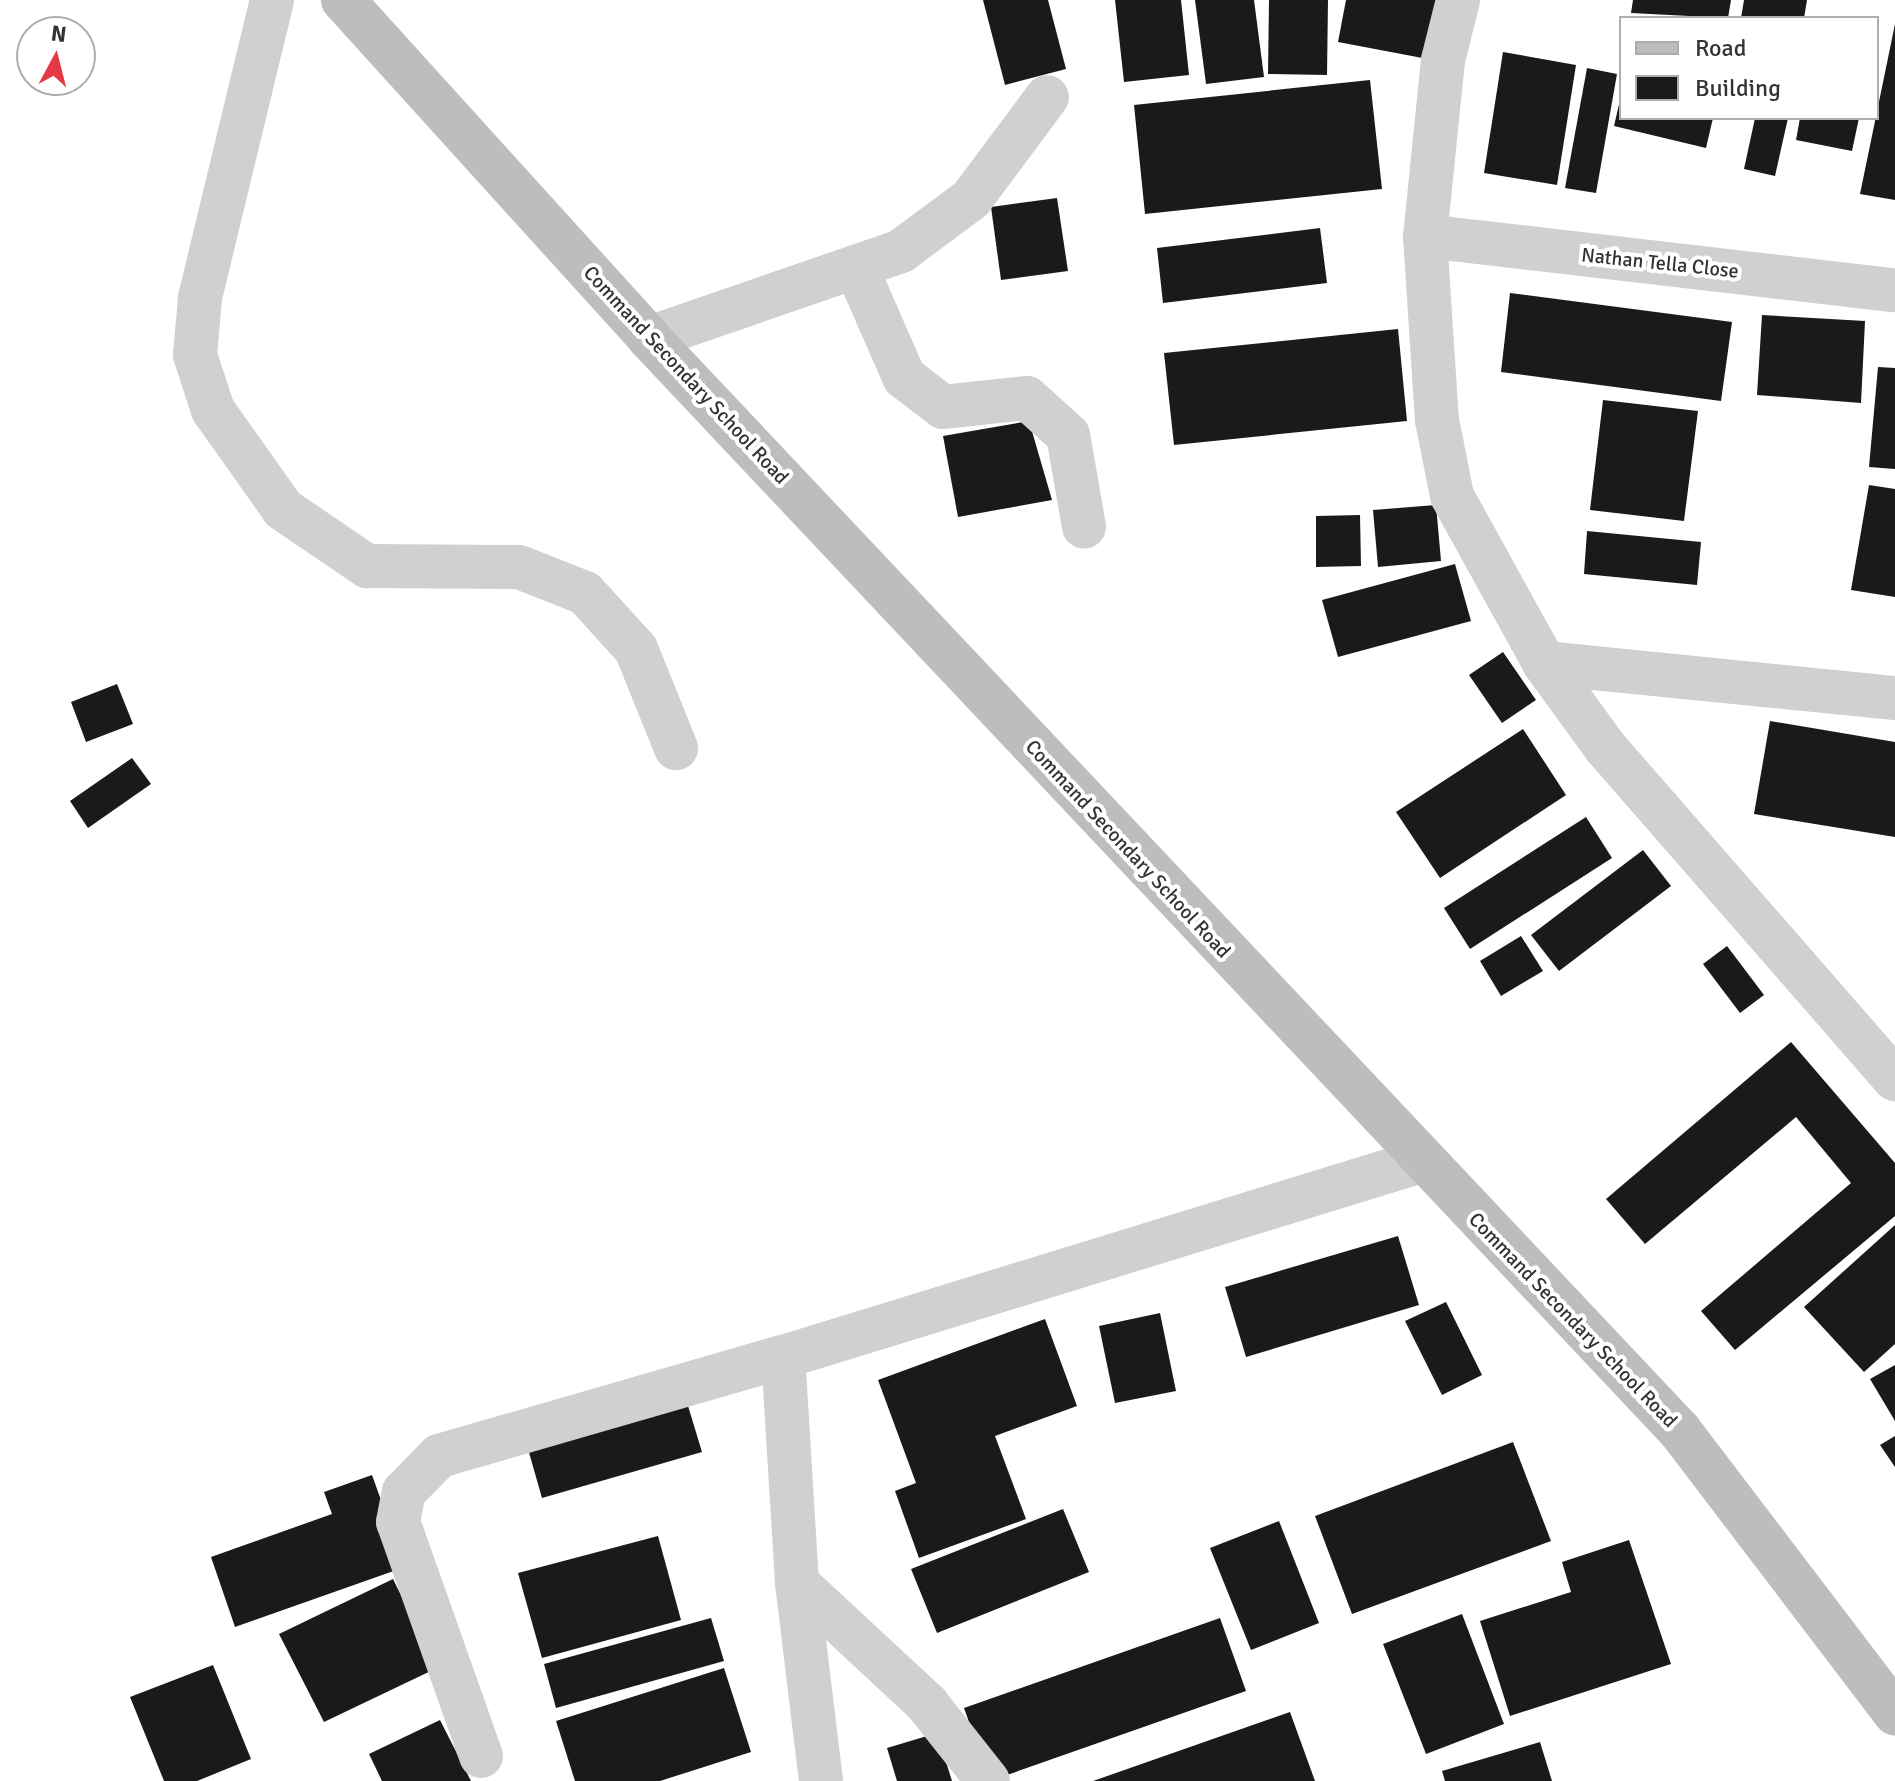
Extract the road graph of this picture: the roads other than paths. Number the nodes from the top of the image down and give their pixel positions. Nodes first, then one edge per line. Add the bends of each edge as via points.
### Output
1 (272, 0) edge
2 (343, 0) edge
3 (1458, 0) edge
4 (1047, 97) dead end
5 (1425, 236) junction
6 (856, 267) junction
7 (1895, 290) edge
8 (649, 338) junction
9 (1084, 527) dead end
10 (1544, 663) junction
11 (1895, 698) edge
12 (676, 748) dead end
13 (1895, 1079) edge
14 (1421, 1161) junction
15 (783, 1357) junction
16 (797, 1583) junction
17 (1895, 1713) edge
18 (481, 1756) dead end
19 (821, 1781) edge
20 (988, 1781) edge

1 - 12 street via 200,298 195,355 213,410 283,509 367,566 519,567 585,593 636,649
2 - 8 main road, Command Secondary School Road
3 - 5 street via 1443,60
4 - 6 street via 971,199 901,251
5 - 7 street, Nathan Tella Close
5 - 10 street via 1437,420 1452,496
6 - 8 street
6 - 9 street via 904,377 943,407 1027,398 1068,435
8 - 14 main road, Command Secondary School Road
10 - 11 street
10 - 13 street via 1605,747
14 - 15 street
14 - 17 main road, Command Secondary School Road via 1680,1431
15 - 16 street
15 - 18 street via 439,1456 404,1492 398,1522
16 - 19 street
16 - 20 street via 927,1704

